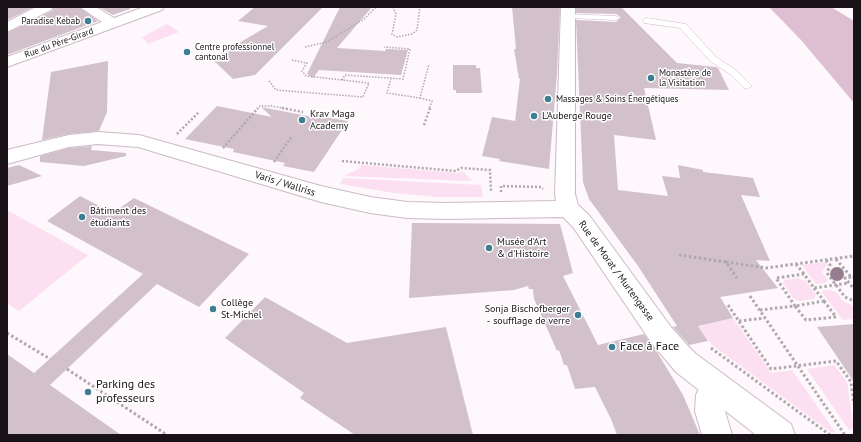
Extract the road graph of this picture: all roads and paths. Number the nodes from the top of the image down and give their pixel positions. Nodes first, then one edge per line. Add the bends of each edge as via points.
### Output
1 (46, 7) edge
2 (87, 7) edge
3 (157, 7) edge
4 (376, 7) edge
5 (393, 7) edge
6 (420, 7) edge
7 (568, 11) edge
8 (616, 18) dead end
9 (647, 22) dead end
10 (112, 24) junction
11 (7, 28) edge
12 (305, 47) dead end
13 (384, 47) dead end
14 (291, 60) dead end
15 (7, 62) edge
16 (429, 64) dead end
17 (391, 78) junction
18 (342, 80) junction
19 (269, 81) dead end
20 (747, 86) dead end
21 (420, 98) junction
22 (199, 112) dead end
23 (303, 112) dead end
24 (424, 125) dead end
25 (177, 134) dead end
26 (292, 136) dead end
27 (7, 157) edge
28 (342, 161) dead end
29 (211, 162) junction
30 (273, 162) dead end
31 (547, 191) dead end
32 (491, 192) dead end
33 (501, 192) dead end
34 (568, 209) junction
35 (679, 255) dead end
36 (854, 256) edge
37 (836, 258) junction
38 (826, 260) junction
39 (726, 262) junction
40 (796, 264) junction
41 (804, 274) junction
42 (853, 277) edge
43 (737, 278) dead end
44 (849, 283) junction
45 (836, 285) junction
46 (814, 288) junction
47 (854, 289) edge
48 (750, 296) dead end
49 (824, 301) junction
50 (854, 301) edge
51 (728, 305) dead end
52 (795, 306) junction
53 (760, 310) junction
54 (765, 318) junction
55 (739, 321) junction
56 (7, 334) edge
57 (711, 348) dead end
58 (50, 360) dead end
59 (797, 365) junction
60 (67, 369) dead end
61 (715, 386) junction
62 (854, 404) edge
63 (166, 435) edge
64 (718, 435) edge
65 (780, 435) edge
66 (830, 435) edge
67 (846, 435) edge

1 - 11 street
2 - 10 street
3 - 10 street, Rue du Père-Girard
4 - 12 path via 364,19 327,42
5 - 6 path via 396,14 392,34 397,37 412,34 417,30
7 - 8 lane
7 - 34 street via 565,194
9 - 20 lane via 684,26 713,59 733,72
10 - 15 street, Rue du Père-Girard
13 - 17 path via 410,49 403,79
14 - 18 path via 307,63 302,71 306,76
16 - 21 path
17 - 18 path via 345,75
17 - 21 path via 387,93
18 - 19 path via 369,83 363,97 276,90
21 - 24 path via 432,101
22 - 25 path
23 - 29 path via 260,106
26 - 30 path
27 - 29 street, Varis / Wallriss via 62,143 98,138 139,141
28 - 32 path via 456,171 461,168 490,170
29 - 34 street, Varis / Wallriss via 321,194 407,210 446,212
31 - 33 path via 541,187 500,186
34 - 61 street, Rue de Morat / Murtengasse via 582,221 662,336 686,363
35 - 39 path
36 - 37 path
37 - 38 path
37 - 42 path
38 - 40 path
38 - 45 path via 830,265 827,273
39 - 40 path via 766,268
39 - 43 path
40 - 41 path
41 - 46 path
41 - 52 path via 776,278
42 - 44 path via 845,278
44 - 45 path
44 - 47 path
45 - 46 path
45 - 50 path via 845,297
46 - 49 path
48 - 53 path
49 - 52 path
49 - 52 path via 836,317 806,320
51 - 55 path
52 - 53 path
53 - 54 path
54 - 55 path
54 - 59 path
55 - 59 path via 771,369
56 - 58 path
57 - 66 path
59 - 62 path via 836,361 851,382
59 - 67 path
60 - 63 path
61 - 64 street via 710,395 710,411
61 - 65 street, Rue de Morat / Murtengasse

